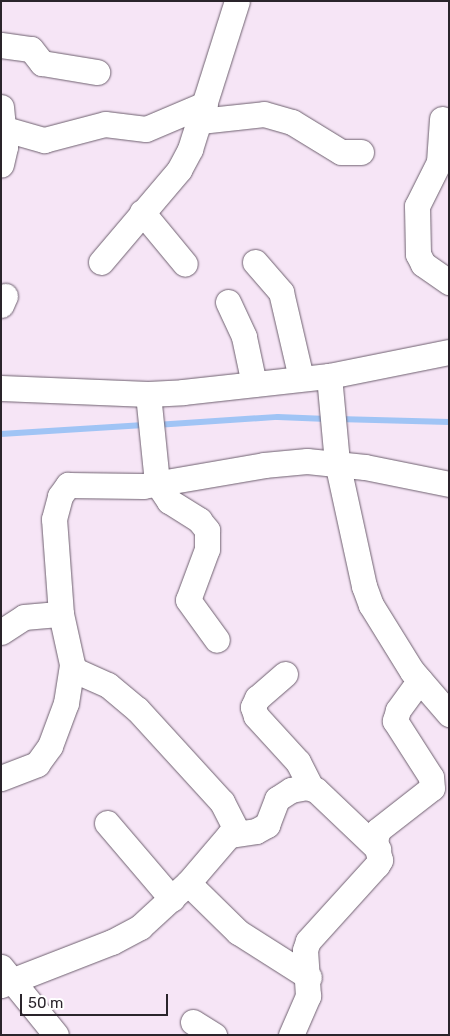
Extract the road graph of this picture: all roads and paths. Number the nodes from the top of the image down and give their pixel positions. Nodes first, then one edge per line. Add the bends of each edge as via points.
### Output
1 (237, 1) edge
2 (1, 45) edge
3 (96, 72) dead end
4 (202, 113) junction
5 (3, 118) edge
6 (442, 119) dead end
7 (362, 152) dead end
8 (1, 165) edge
9 (142, 212) junction
10 (101, 262) dead end
11 (255, 262) dead end
12 (185, 264) dead end
13 (449, 282) edge
14 (228, 302) dead end
15 (449, 352) edge
16 (301, 378) junction
17 (329, 381) junction
18 (254, 384) junction
19 (1, 388) edge
20 (149, 404) junction
21 (337, 455) junction
22 (156, 473) junction
23 (449, 484) edge
24 (61, 614) junction
25 (1, 632) edge
26 (217, 640) dead end
27 (72, 669) junction
28 (285, 674) dead end
29 (420, 680) junction
30 (449, 714) edge
31 (1, 778) edge
32 (311, 787) junction
33 (107, 823) dead end
34 (237, 832) junction
35 (378, 849) junction
36 (180, 891) junction
37 (309, 977) junction
38 (4, 982) edge
39 (193, 1022) dead end
40 (56, 1035) edge
41 (214, 1035) edge
42 (291, 1035) edge

1 - 4 street
2 - 3 street via 31,49 42,63
4 - 5 street via 146,129 105,124 44,140
4 - 7 street via 264,114 292,122 341,152
4 - 9 street via 179,170
5 - 8 street
6 - 13 street via 439,162 417,206 418,254 423,264
9 - 10 street
9 - 12 street
11 - 16 street via 282,292
14 - 18 street via 244,337
15 - 17 street
16 - 17 street
16 - 18 street
17 - 21 street
18 - 20 street
19 - 20 street
20 - 22 street
21 - 22 street via 264,465
21 - 23 street
21 - 29 street via 364,586 387,631
22 - 24 street via 127,487 75,484 64,489 54,519
22 - 26 street via 169,501 199,520 207,530 207,549 188,600
24 - 25 street via 24,617
24 - 27 street
27 - 31 street via 60,724 44,755 37,764
27 - 34 street via 108,685 137,710 222,802
28 - 32 street via 257,698 253,707 256,716 298,762
29 - 30 street
29 - 35 street via 398,710 395,721 431,777 432,788 378,830 375,840
32 - 34 street via 291,790 277,799 271,819 264,828
32 - 35 street
33 - 36 street
34 - 36 street via 227,836
35 - 37 street via 380,860 377,865 308,941 305,957
36 - 37 street
36 - 38 street via 158,914 125,936
37 - 42 street via 304,1008
38 - 40 street
39 - 41 street

